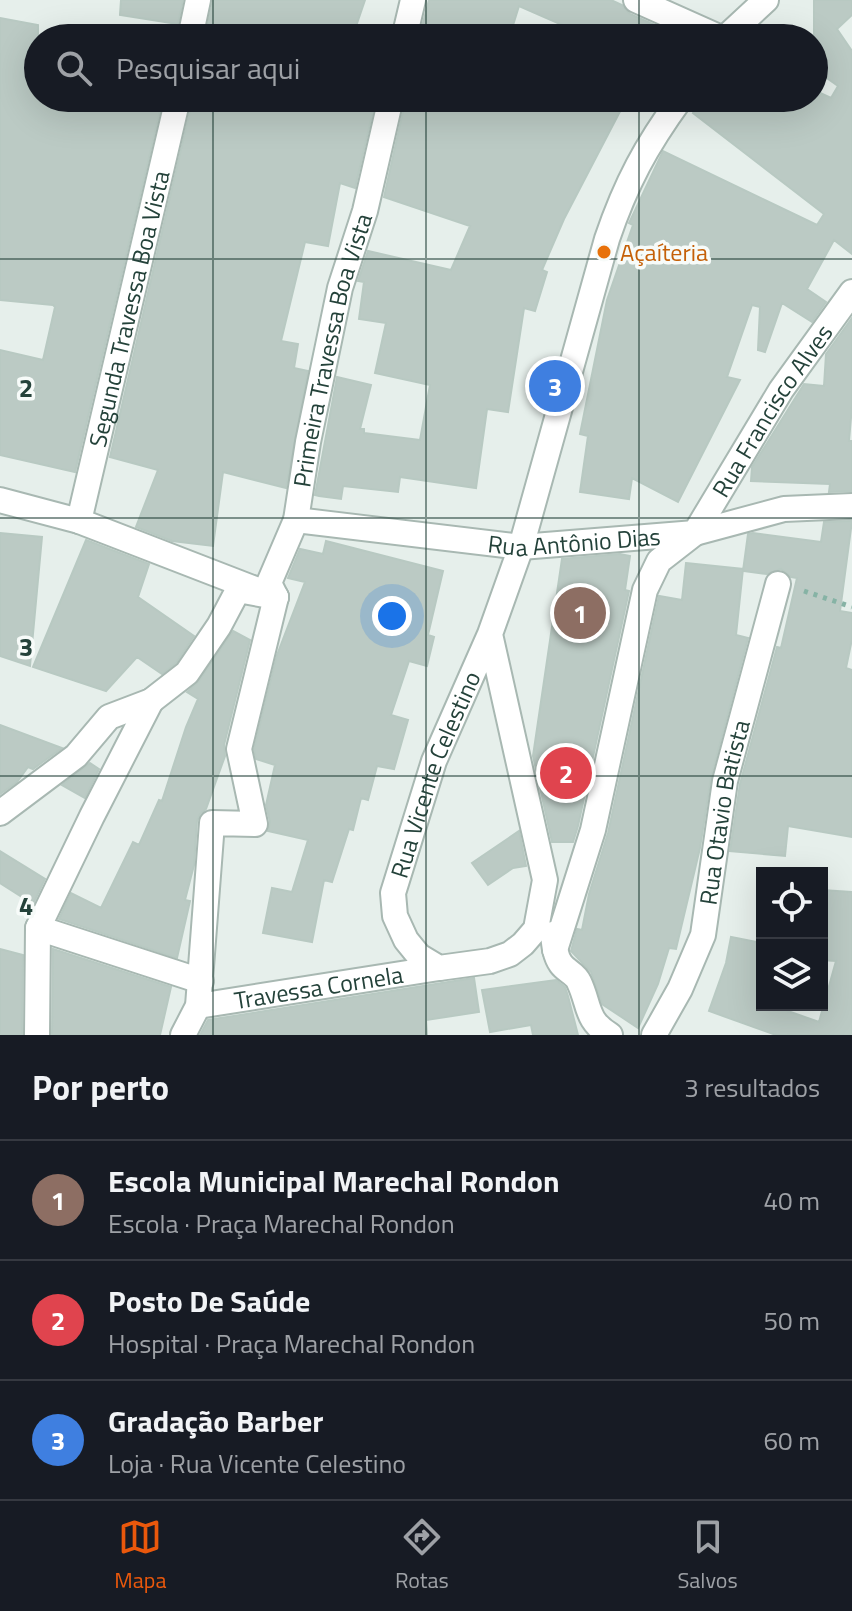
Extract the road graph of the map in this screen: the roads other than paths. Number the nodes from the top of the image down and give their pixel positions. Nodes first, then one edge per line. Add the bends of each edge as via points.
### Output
1 (198, 0) edge
2 (413, 0) edge
3 (636, 0) edge
4 (766, 0) edge
5 (193, 24) edge
6 (407, 24) edge
7 (691, 24) edge
8 (739, 24) edge
9 (175, 112) edge
10 (388, 112) edge
11 (672, 112) edge
12 (852, 292) edge
13 (0, 500) edge
14 (852, 506) edge
15 (296, 520) junction
16 (79, 521) junction
17 (695, 533) junction
18 (521, 547) junction
19 (778, 584) dead end
20 (276, 597) junction
21 (490, 634) junction
22 (151, 701) junction
23 (0, 813) edge
24 (545, 880) junction
25 (38, 928) junction
26 (555, 950) junction
27 (439, 968) junction
28 (201, 981) junction
29 (198, 1006) junction
30 (601, 1033) edge
31 (37, 1035) edge
32 (183, 1035) edge
33 (654, 1035) edge

1 - 5 street
2 - 6 street
3 - 7 street
4 - 8 street
9 - 16 street, Segunda Travessa Boa Vista
10 - 15 street, Primeira Travessa Boa Vista via 340,288
11 - 18 street, Rua Vicente Celestino via 635,167 616,213
12 - 17 street, Rua Francisco Alves via 781,390
13 - 16 street
14 - 17 street, Rua Antônio Dias via 784,509
15 - 18 street, Rua Antônio Dias
15 - 20 street, Primeira Travessa Boa Vista via 269,583
16 - 20 street
17 - 18 street, Rua Antônio Dias
17 - 26 street via 659,561 645,590 593,830
18 - 21 street, Rua Vicente Celestino
19 - 33 street, Rua Otavio Batista via 725,781 703,935
20 - 22 street via 238,590 187,673
20 - 28 street, Primeira Travessa Boa Vista via 239,749 255,824 212,823
21 - 24 street, Rua Vicente Celestino
21 - 27 street, Rua Vicente Celestino via 434,761 393,893 395,916 406,940
22 - 23 street via 109,717 76,756
22 - 25 street
24 - 26 street
24 - 27 street, Rua Vicente Celestino via 536,929 523,944 490,961
25 - 28 street
25 - 31 street
26 - 30 street via 578,979
27 - 29 street, Travessa Cornela
28 - 29 street
29 - 32 street

